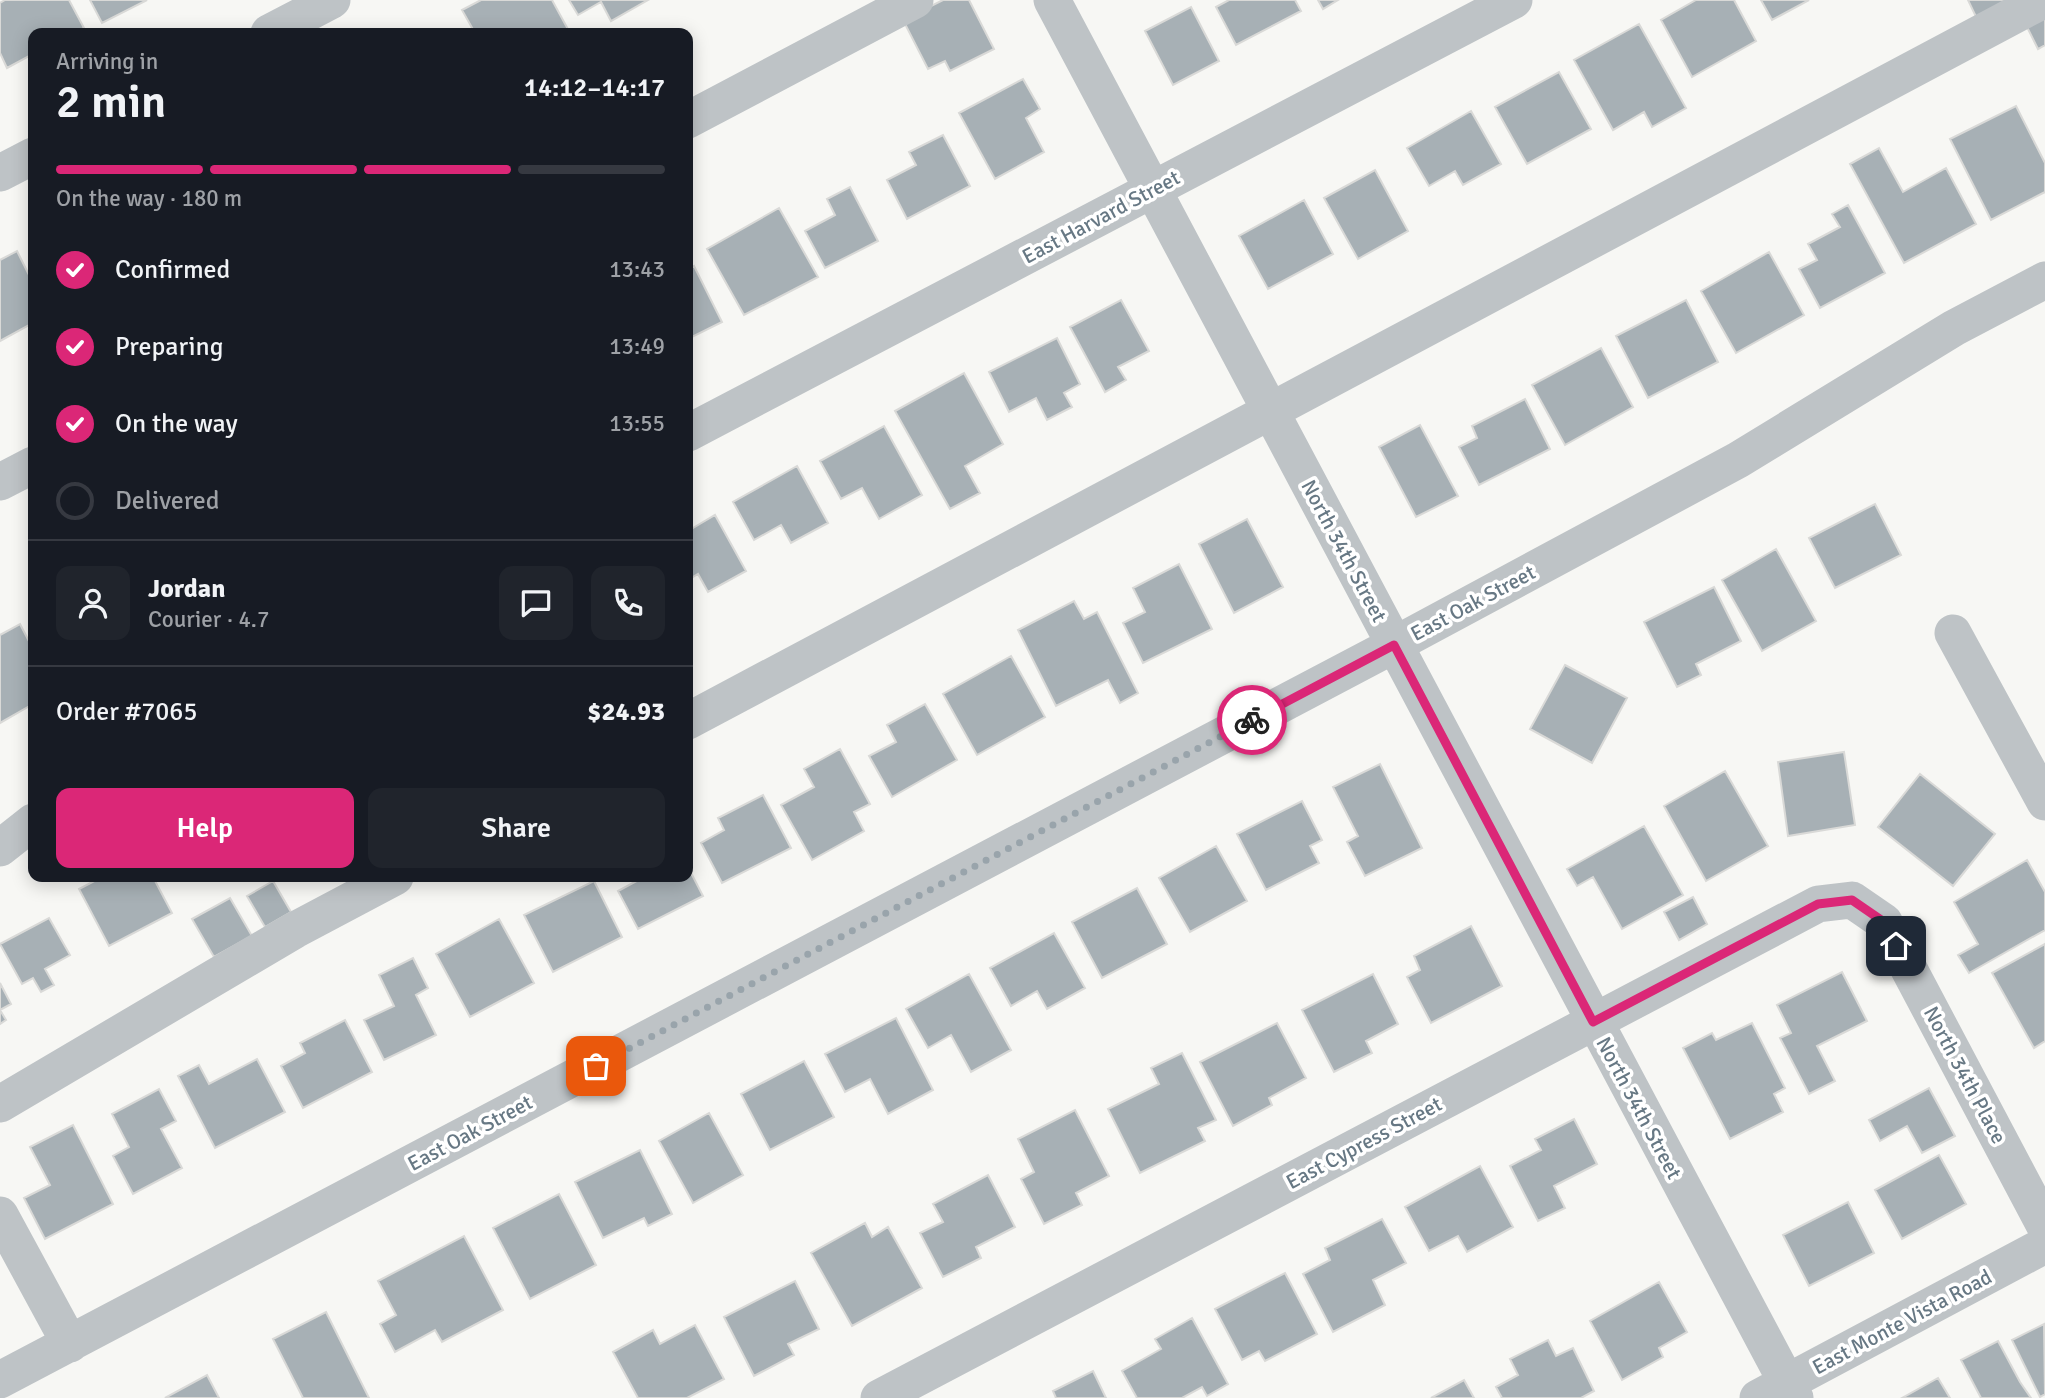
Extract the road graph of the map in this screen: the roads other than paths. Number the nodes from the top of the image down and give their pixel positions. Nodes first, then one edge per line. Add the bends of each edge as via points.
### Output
1 (332, 0) edge
2 (915, 0) edge
3 (1052, 0) edge
4 (1514, 0) edge
5 (2043, 0) edge
6 (278, 28) edge
7 (693, 117) edge
8 (28, 159) edge
9 (0, 173) edge
10 (1153, 190) junction
11 (2045, 280) edge
12 (1270, 410) junction
13 (693, 430) edge
14 (28, 468) edge
15 (0, 482) edge
16 (1953, 633) dead end
17 (1394, 645) junction
18 (693, 718) edge
19 (2045, 802) edge
20 (28, 826) edge
21 (0, 848) edge
22 (386, 882) edge
23 (1852, 900) joint
24 (1593, 1022) junction
25 (0, 1104) edge
26 (0, 1215) edge
27 (2045, 1226) edge
28 (2045, 1245) edge
29 (69, 1344) junction
30 (0, 1380) edge
31 (1780, 1393) edge
32 (879, 1398) edge

1 - 6 street
2 - 7 street
3 - 10 street, North 34th Street
4 - 10 street, East Harvard Street
5 - 12 street
8 - 9 street
10 - 12 street, North 34th Street
10 - 13 street, East Harvard Street
11 - 17 street, East Oak Street via 1954,328 1738,460
12 - 17 street, North 34th Street
12 - 18 street
14 - 15 street
16 - 19 street
17 - 24 street, North 34th Street
17 - 29 street, East Oak Street
20 - 21 street
22 - 25 street via 295,930
23 - 24 street, East Cypress Street via 1818,904
23 - 27 street, North 34th Place via 1884,922
24 - 31 street, North 34th Street
24 - 32 street, East Cypress Street
26 - 29 street
28 - 31 street, East Monte Vista Road
29 - 30 street, East Oak Street

